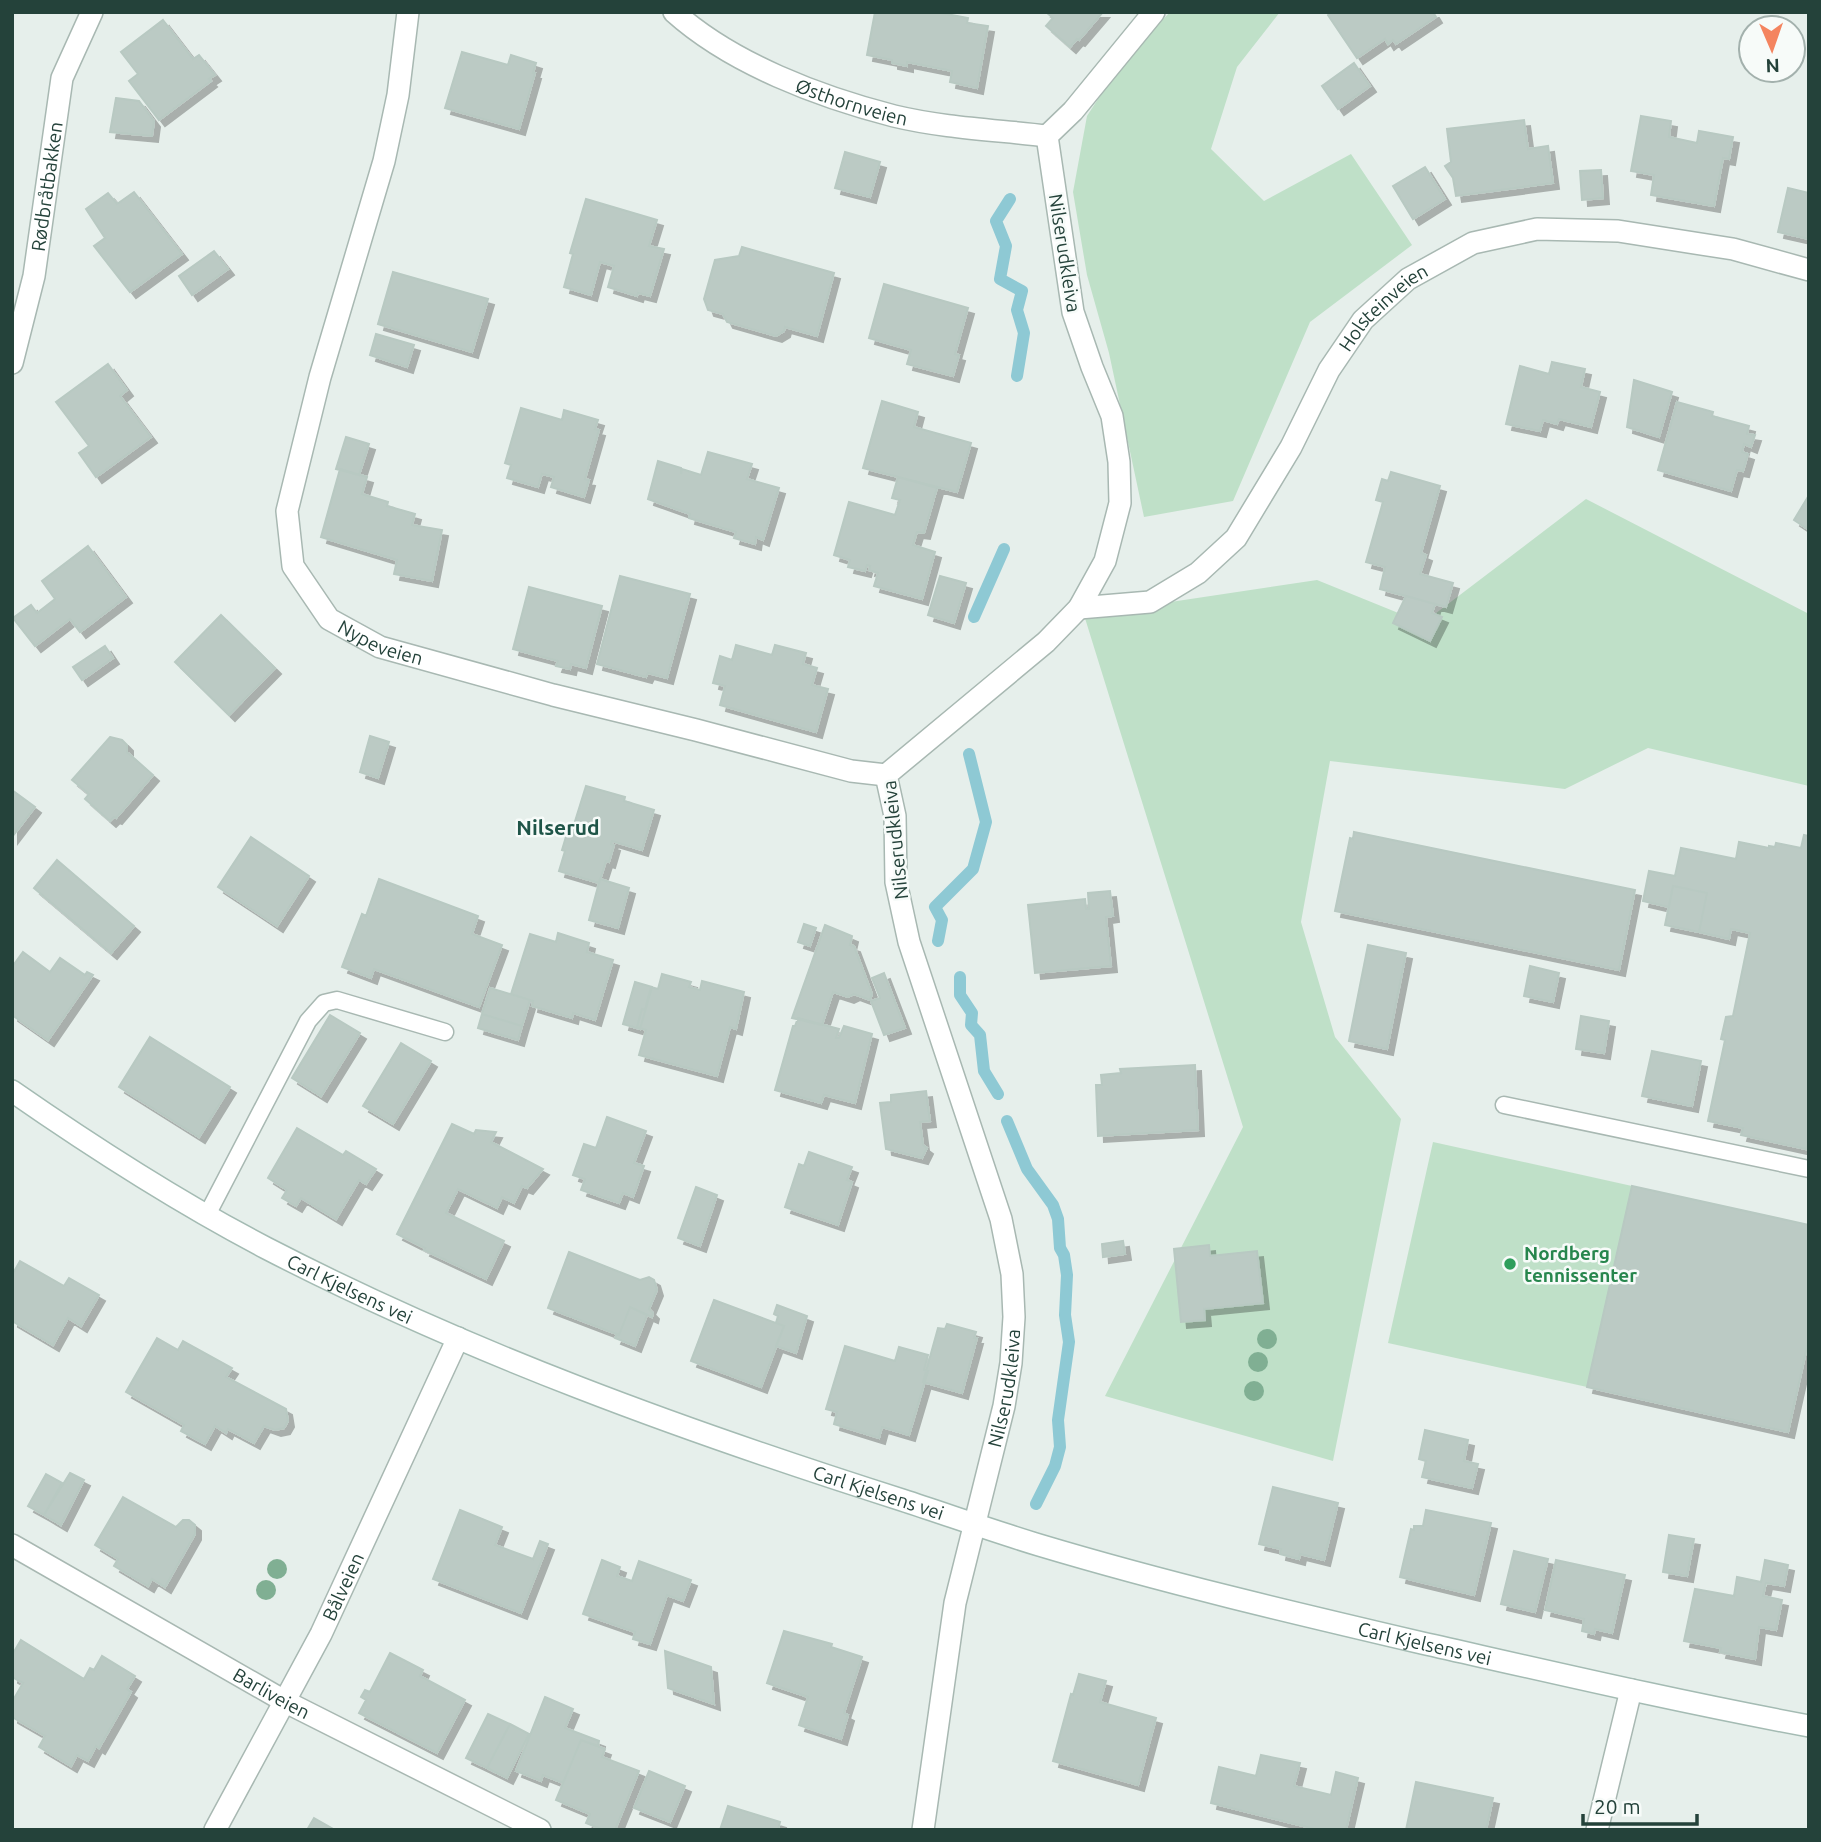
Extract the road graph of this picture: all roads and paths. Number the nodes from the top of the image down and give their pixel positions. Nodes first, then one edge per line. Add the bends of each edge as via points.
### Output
1 (92, 12) edge
2 (408, 12) edge
3 (674, 12) edge
4 (1154, 12) edge
5 (1047, 136) junction
6 (1809, 270) edge
7 (12, 363) edge
8 (1079, 608) junction
9 (886, 775) junction
10 (444, 1032) dead end
11 (12, 1091) edge
12 (1504, 1105) dead end
13 (1809, 1169) edge
14 (207, 1215) junction
15 (458, 1338) junction
16 (975, 1524) junction
17 (12, 1545) edge
18 (1631, 1690) junction
19 (286, 1702) junction
20 (1809, 1726) edge
21 (215, 1830) edge
22 (540, 1830) edge
23 (923, 1830) edge
24 (1597, 1830) edge

1 - 7 street, Rødbråtbakken via 62,78 34,276
2 - 9 street, Nypeveien via 384,161 320,377 287,511 293,566 329,619 380,647 850,771
3 - 5 street, Østhornveien via 729,51 832,97 896,116
4 - 5 street
5 - 8 street, Nilserudkleiva via 1073,312 1112,416 1119,463 1121,503 1105,562
6 - 8 street, Holsteinveien via 1733,249 1618,231 1537,229 1473,243 1408,279 1363,320 1329,370 1291,447 1237,538 1198,573 1150,602
8 - 9 street, Nilserudkleiva via 1046,642
9 - 16 street, Nilserudkleiva via 895,816 896,882 909,942 1001,1219 1012,1274 1011,1363
10 - 14 lane via 337,1000 324,1003 308,1021
11 - 14 street, Carl Kjelsens vei via 86,1143
12 - 13 lane
14 - 15 street, Carl Kjelsens vei
15 - 16 street, Carl Kjelsens vei via 751,1452
15 - 19 street, Bålveien
16 - 18 street, Carl Kjelsens vei via 1268,1607
16 - 23 street, Nilserudkleiva via 955,1603
17 - 19 street, Barliveien
18 - 20 street, Carl Kjelsens vei
18 - 24 street
19 - 21 street, Bålveien
19 - 22 street, Barliveien

